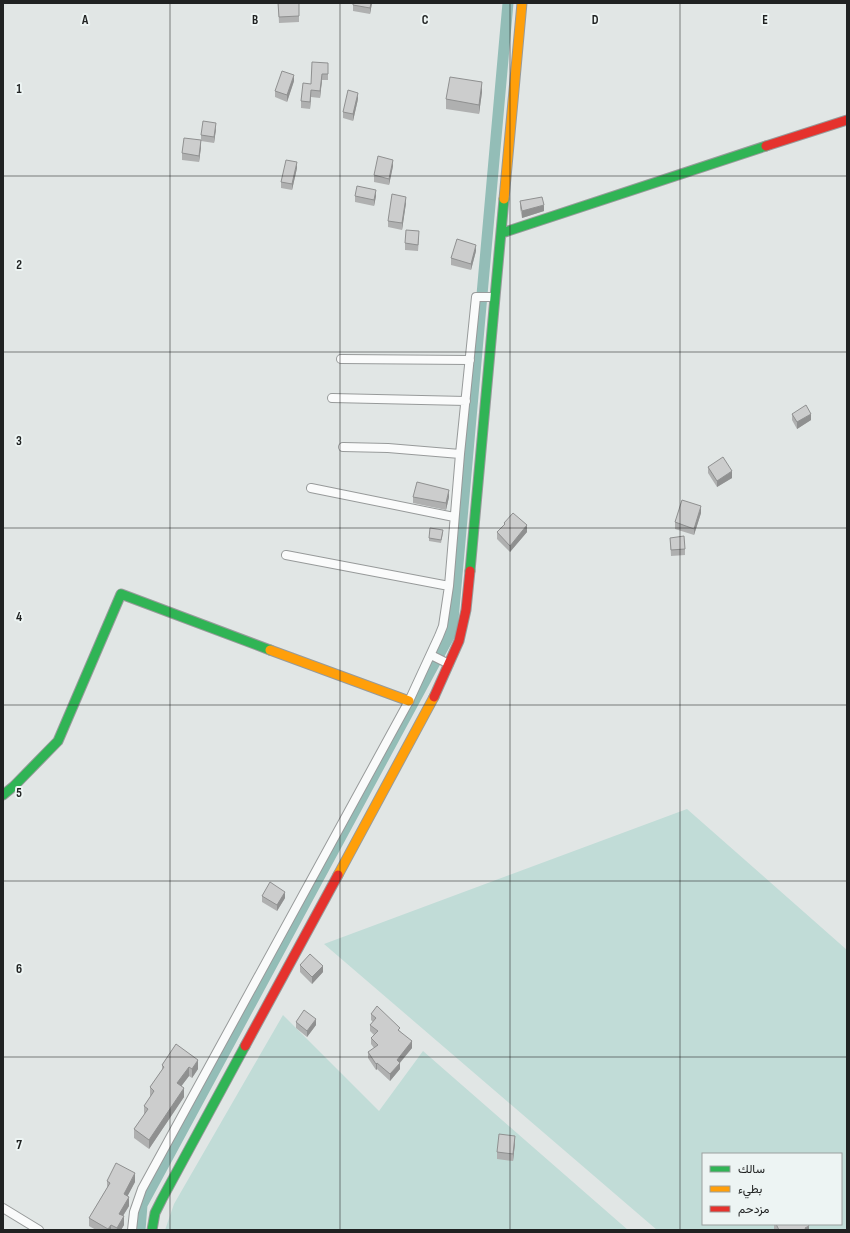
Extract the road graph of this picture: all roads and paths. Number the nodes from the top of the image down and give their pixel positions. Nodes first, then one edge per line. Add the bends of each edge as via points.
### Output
1 (522, 3) edge
2 (847, 120) edge
3 (502, 233) junction
4 (492, 297) junction
5 (341, 359) dead end
6 (470, 360) junction
7 (332, 398) dead end
8 (466, 401) junction
9 (343, 448) dead end
10 (460, 454) junction
11 (311, 488) dead end
12 (454, 517) junction
13 (286, 554) dead end
14 (448, 586) junction
15 (432, 656) junction
16 (447, 664) junction
17 (409, 701) junction
18 (3, 794) edge
19 (3, 1208) edge
20 (39, 1230) edge
21 (132, 1230) edge
22 (152, 1230) edge

1 - 3 street
2 - 3 street
3 - 4 street
4 - 6 street via 476,297
4 - 16 street via 466,610 460,641
5 - 6 street
6 - 8 street
7 - 8 street
8 - 10 street
9 - 10 street via 388,448
10 - 12 street
11 - 12 street
12 - 14 street
13 - 14 street
14 - 15 street via 442,626
15 - 16 street
15 - 17 street
16 - 22 street via 429,708 162,1199 155,1213
17 - 18 street via 120,594 58,741
17 - 21 street via 142,1189 134,1212
19 - 20 street

